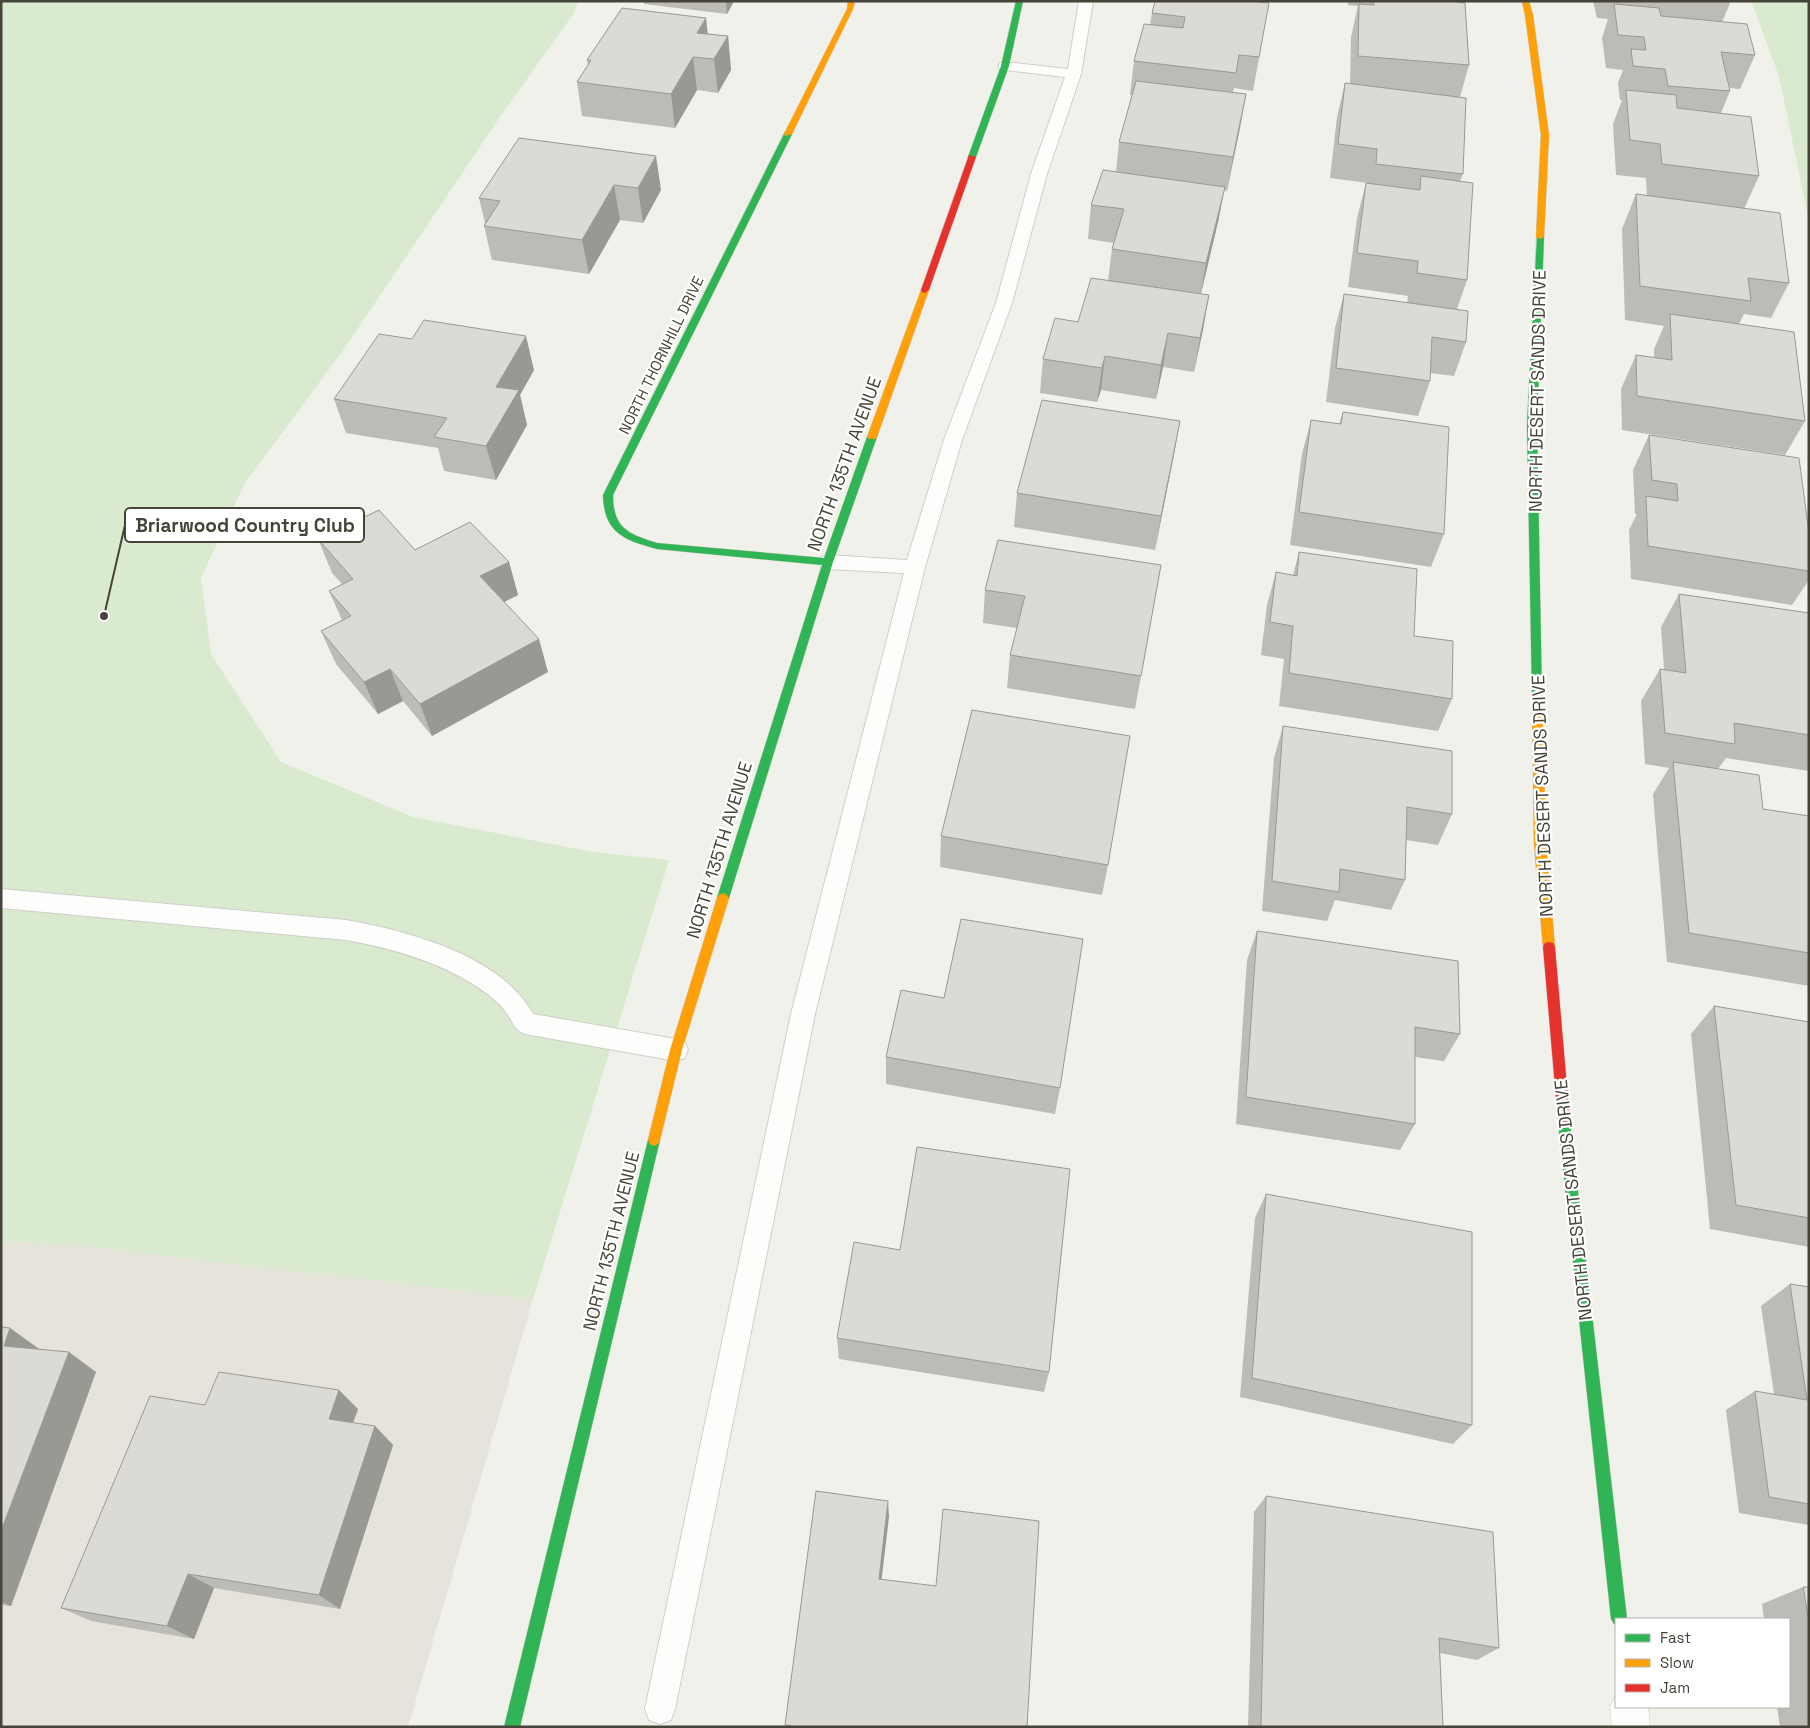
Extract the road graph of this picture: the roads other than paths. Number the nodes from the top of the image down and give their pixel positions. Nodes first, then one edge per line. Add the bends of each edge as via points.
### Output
1 (852, 1) edge
2 (1020, 1) edge
3 (1086, 1) edge
4 (1524, 1) edge
5 (1005, 66) junction
6 (1074, 74) junction
7 (828, 562) junction
8 (915, 567) junction
9 (1, 898) edge
10 (676, 1050) junction
11 (1619, 1618) edge
12 (1628, 1708) edge
13 (660, 1709) dead end
14 (512, 1727) edge
15 (1631, 1727) edge

1 - 7 street, NORTH THORNHILL DRIVE via 608,495 606,510 613,527 632,540 657,546
2 - 5 street, NORTH 135TH AVENUE
3 - 6 lane
4 - 11 street, NORTH DESERT SANDS DRIVE via 1529,15 1545,135 1532,424 1540,844 1567,1150
5 - 6 lane
5 - 7 street, NORTH 135TH AVENUE
6 - 8 lane via 1039,174 1004,303 953,440
7 - 8 lane
7 - 10 street, NORTH 135TH AVENUE
8 - 13 lane via 803,1014
9 - 10 lane via 346,930 386,937 438,955 477,975 515,1004 525,1023
10 - 14 street, NORTH 135TH AVENUE
12 - 15 street

